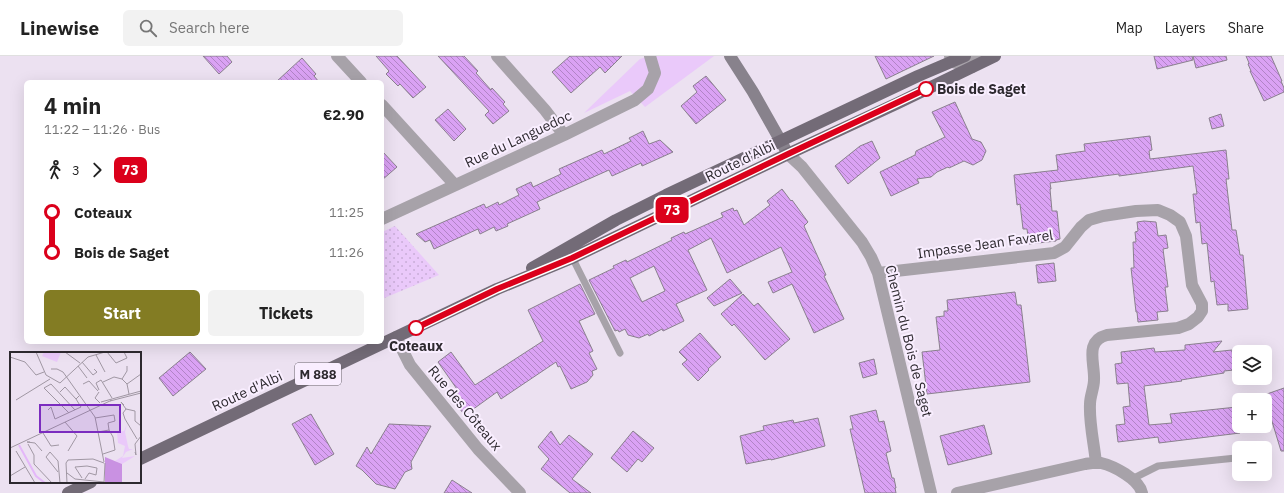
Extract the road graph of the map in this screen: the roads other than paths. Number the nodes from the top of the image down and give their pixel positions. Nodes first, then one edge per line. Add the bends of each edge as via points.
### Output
1 (337, 56) edge
2 (497, 56) edge
3 (650, 56) edge
4 (730, 56) edge
5 (965, 56) edge
6 (995, 56) edge
7 (951, 59) edge
8 (973, 62) edge
9 (359, 80) edge
10 (384, 107) edge
11 (564, 135) junction
12 (779, 141) junction
13 (788, 154) junction
14 (455, 185) junction
15 (384, 218) edge
16 (570, 253) junction
17 (878, 273) junction
18 (396, 337) junction
19 (384, 343) edge
20 (381, 344) edge
21 (620, 353) dead end
22 (1232, 458) edge
23 (141, 459) edge
24 (1096, 463) junction
25 (1132, 479) junction
26 (89, 483) edge
27 (68, 493) edge
28 (520, 493) edge
29 (931, 493) edge
30 (957, 493) edge
31 (1142, 493) edge

1 - 9 street
2 - 11 street
3 - 11 street, Rue du Languedoc via 654,73 648,89 635,100
4 - 12 street
5 - 7 main road, Route d'Albi / M 888
6 - 8 main road, Route d'Albi / M 888
7 - 8 street
7 - 12 main road, Route d'Albi / M 888
8 - 13 main road, Route d'Albi / M 888 via 898,103
10 - 14 street
11 - 14 street, Rue du Languedoc
12 - 13 street
12 - 16 main road, Route d'Albi / M 888 via 616,220
13 - 16 main road, Route d'Albi / M 888
13 - 17 street, Chemin du Bois de Saget via 802,167 862,242
14 - 15 street, Rue du Languedoc
16 - 18 main road, Route d'Albi / M 888
16 - 21 lane
17 - 24 street, Impasse Jean Favarel via 1054,253 1066,247 1089,220 1103,216 1158,210 1180,222 1186,236 1192,285 1202,304 1202,311 1190,324 1178,328 1107,335 1099,337 1094,344 1094,380 1090,414
17 - 29 street, Chemin du Bois de Saget
18 - 19 main road, Route d'Albi / M 888
18 - 28 street, Rue des Côteaux via 410,365 478,449
20 - 23 main road, Route d'Albi / M 888
22 - 25 lane via 1158,466
24 - 25 street via 1104,464
24 - 30 street
25 - 31 street
26 - 27 main road

